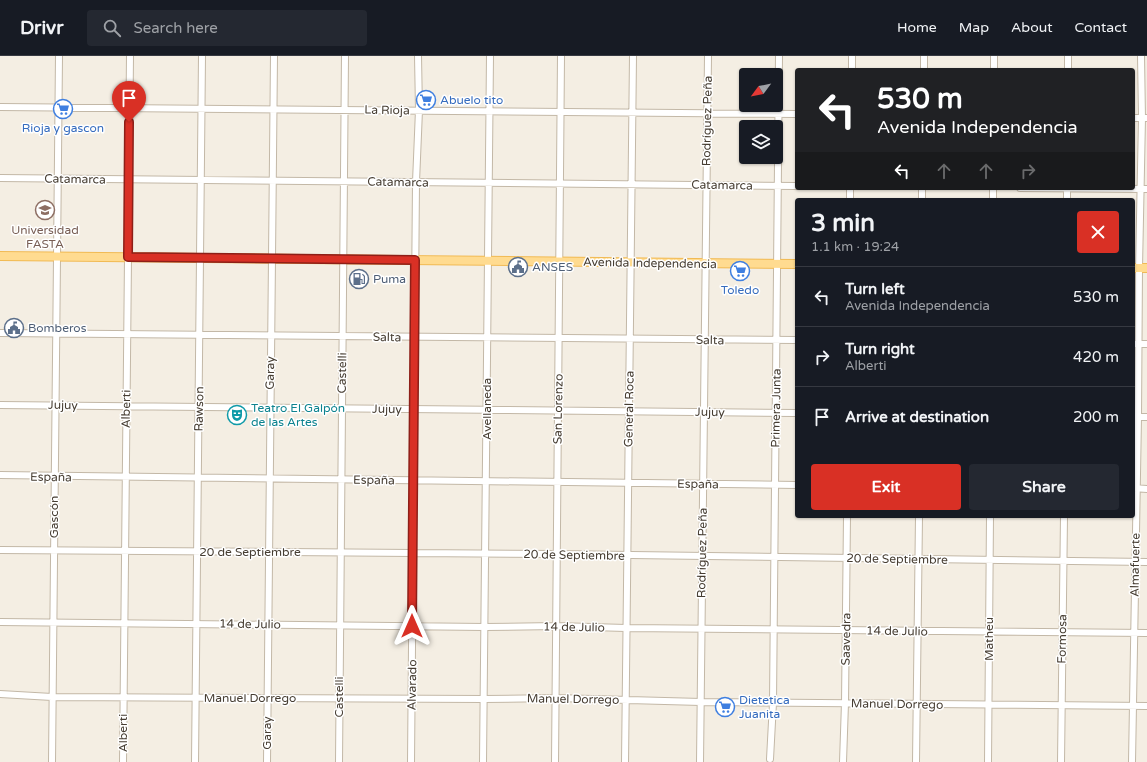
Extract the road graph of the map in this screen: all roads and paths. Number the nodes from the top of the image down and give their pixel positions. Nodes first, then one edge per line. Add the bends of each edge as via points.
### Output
1 (59, 56) edge
2 (130, 56) edge
3 (202, 56) edge
4 (274, 56) edge
5 (345, 56) edge
6 (418, 56) edge
7 (490, 56) edge
8 (561, 56) edge
9 (633, 56) edge
10 (708, 56) edge
11 (779, 56) edge
12 (852, 56) edge
13 (924, 56) edge
14 (994, 56) edge
15 (1068, 56) edge
16 (1141, 56) edge
17 (852, 68) edge
18 (924, 68) edge
19 (994, 68) edge
20 (1068, 68) edge
21 (0, 107) edge
22 (58, 107) junction
23 (130, 107) junction
24 (202, 108) junction
25 (273, 109) junction
26 (345, 109) junction
27 (419, 110) junction
28 (489, 111) junction
29 (561, 112) junction
30 (632, 112) junction
31 (707, 113) junction
32 (778, 114) junction
33 (795, 114) edge
34 (1144, 118) edge
35 (0, 178) edge
36 (58, 178) junction
37 (129, 179) junction
38 (201, 180) junction
39 (273, 180) junction
40 (344, 181) junction
41 (416, 182) junction
42 (488, 183) junction
43 (560, 183) junction
44 (632, 184) junction
45 (706, 185) junction
46 (778, 186) junction
47 (795, 186) edge
48 (1135, 189) edge
49 (1140, 189) junction
50 (1147, 189) edge
51 (0, 256) edge
52 (57, 256) junction
53 (128, 257) junction
54 (200, 258) junction
55 (272, 259) junction
56 (343, 260) junction
57 (415, 260) junction
58 (488, 260) junction
59 (560, 262) junction
60 (631, 263) junction
61 (705, 263) junction
62 (777, 264) junction
63 (795, 264) edge
64 (1140, 268) edge
65 (0, 333) edge
66 (56, 334) junction
67 (127, 334) junction
68 (200, 335) junction
69 (271, 336) junction
70 (343, 336) junction
71 (415, 337) junction
72 (487, 338) junction
73 (558, 338) junction
74 (630, 339) junction
75 (704, 340) junction
76 (776, 340) junction
77 (795, 340) edge
78 (1136, 344) edge
79 (1147, 344) edge
80 (0, 405) edge
81 (55, 405) junction
82 (126, 406) junction
83 (199, 407) junction
84 (270, 408) junction
85 (342, 408) junction
86 (414, 409) junction
87 (486, 410) junction
88 (558, 411) junction
89 (629, 411) junction
90 (704, 412) junction
91 (776, 413) junction
92 (795, 413) edge
93 (1136, 417) edge
94 (1147, 417) edge
95 (1135, 452) edge
96 (0, 475) edge
97 (55, 477) junction
98 (126, 478) junction
99 (198, 478) junction
100 (269, 479) junction
101 (341, 480) junction
102 (414, 481) junction
103 (486, 481) junction
104 (557, 482) junction
105 (628, 483) junction
106 (703, 484) junction
107 (775, 485) junction
108 (795, 485) edge
109 (1135, 488) edge
110 (1147, 489) edge
111 (847, 518) edge
112 (919, 518) edge
113 (990, 518) edge
114 (1064, 518) edge
115 (1134, 518) edge
116 (0, 550) edge
117 (54, 550) junction
118 (125, 551) junction
119 (198, 551) junction
120 (268, 552) junction
121 (341, 552) junction
122 (413, 553) junction
123 (486, 554) junction
124 (556, 554) junction
125 (627, 556) junction
126 (702, 557) junction
127 (774, 558) junction
128 (847, 558) junction
129 (918, 559) junction
130 (990, 560) junction
131 (1063, 561) junction
132 (1135, 562) junction
133 (1147, 562) edge
134 (0, 622) edge
135 (53, 622) junction
136 (124, 623) junction
137 (197, 624) junction
138 (268, 624) junction
139 (340, 625) junction
140 (412, 626) junction
141 (485, 626) junction
142 (556, 626) junction
143 (626, 628) junction
144 (702, 629) junction
145 (773, 629) junction
146 (846, 630) junction
147 (918, 631) junction
148 (989, 632) junction
149 (1062, 632) junction
150 (1134, 633) junction
151 (1147, 633) edge
152 (0, 694) edge
153 (52, 697) junction
154 (124, 697) junction
155 (196, 698) junction
156 (267, 698) junction
157 (339, 698) junction
158 (556, 698) junction
159 (412, 699) junction
160 (484, 699) junction
161 (626, 700) junction
162 (701, 702) junction
163 (773, 703) junction
164 (845, 703) junction
165 (917, 704) junction
166 (989, 705) junction
167 (1062, 705) junction
168 (1133, 706) junction
169 (1147, 706) edge
170 (770, 759) dead end
171 (52, 762) edge
172 (123, 762) edge
173 (195, 762) edge
174 (267, 762) edge
175 (339, 762) edge
176 (411, 762) edge
177 (483, 762) edge
178 (555, 762) edge
179 (625, 762) edge
180 (700, 762) edge
181 (842, 762) edge
182 (916, 762) edge
183 (988, 762) edge
184 (1061, 762) edge
185 (1132, 762) edge

1 - 22 street, Gascón
2 - 23 street, Alberti
3 - 24 street, Rawson
4 - 25 street, Garay
5 - 26 street, Castelli
6 - 27 street, Alvarado
7 - 28 street, Avellaneda
8 - 29 street, San Lorenzo
9 - 30 street, General Roca
10 - 31 street, Rodríguez Peña
11 - 32 street, Primera Junta
12 - 17 street
13 - 18 street
14 - 19 street
15 - 20 street
16 - 34 street, Almafuerte
21 - 22 street, La Rioja
22 - 23 street, La Rioja
22 - 36 street, Gascón
23 - 24 street, La Rioja
23 - 37 street, Alberti
24 - 25 street, La Rioja
24 - 38 street, Rawson
25 - 26 street, La Rioja
25 - 39 street, Garay
26 - 27 street, La Rioja
26 - 40 street, Castelli
27 - 28 street, La Rioja
27 - 41 street, Alvarado
28 - 29 street, La Rioja
28 - 42 street, Avellaneda
29 - 30 street, La Rioja
29 - 43 street, San Lorenzo
30 - 31 street, La Rioja
30 - 44 street, General Roca
31 - 32 street, La Rioja
31 - 45 street, Rodríguez Peña
32 - 33 street, La Rioja
32 - 46 street, Primera Junta
34 - 49 street, Almafuerte
35 - 36 street, Catamarca
36 - 37 street, Catamarca
36 - 52 street, Gascón
37 - 38 street, Catamarca
37 - 53 street, Alberti
38 - 39 street, Catamarca
38 - 54 street, Rawson
39 - 40 street, Catamarca
39 - 55 street, Garay
40 - 41 street, Catamarca
40 - 56 street, Castelli
41 - 42 street, Catamarca
41 - 57 street, Alvarado
42 - 43 street, Catamarca
42 - 58 street, Avellaneda
43 - 44 street, Catamarca
43 - 59 street, San Lorenzo
44 - 45 street, Catamarca
44 - 60 street, General Roca
45 - 46 street, Catamarca
45 - 61 street, Rodríguez Peña
46 - 47 street, Catamarca
46 - 62 street, Primera Junta
48 - 49 street
49 - 50 street
49 - 64 street, Almafuerte
51 - 52 main road, Avenida Independencia
52 - 53 main road, Avenida Independencia
52 - 66 street, Gascón
53 - 54 main road, Avenida Independencia
53 - 67 street, Alberti
54 - 55 main road, Avenida Independencia
54 - 68 street, Rawson
55 - 56 main road, Avenida Independencia
55 - 69 street, Garay
56 - 57 main road, Avenida Independencia
56 - 70 street, Castelli
57 - 58 main road, Avenida Independencia
57 - 71 street, Alvarado
58 - 59 main road, Avenida Independencia
58 - 72 street, Avellaneda
59 - 60 main road, Avenida Independencia
59 - 73 street, San Lorenzo
60 - 61 main road, Avenida Independencia
60 - 74 street, General Roca
61 - 62 main road, Avenida Independencia
61 - 75 street, Rodríguez Peña
62 - 63 main road, Avenida Independencia
62 - 76 street, Primera Junta
64 - 78 street, Almafuerte
65 - 66 street, Salta
66 - 67 street, Salta
66 - 81 street, Gascón
67 - 68 street, Salta
67 - 82 street, Alberti
68 - 69 street, Salta
68 - 83 street, Rawson
69 - 70 street, Salta
69 - 84 street, Garay
70 - 71 street, Salta
70 - 85 street, Castelli
71 - 72 street, Salta
71 - 86 street, Alvarado
72 - 73 street, Salta
72 - 87 street, Avellaneda
73 - 74 street, Salta
73 - 88 street, San Lorenzo
74 - 75 street, Salta
74 - 89 street, General Roca
75 - 76 street, Salta
75 - 90 street, Rodríguez Peña
76 - 77 street, Salta
76 - 91 street, Primera Junta
78 - 79 street
78 - 93 street, Almafuerte
80 - 81 street, Jujuy
81 - 82 street, Jujuy
81 - 97 street, Gascón
82 - 83 street, Jujuy
82 - 98 street, Alberti
83 - 84 street, Jujuy
83 - 99 street, Rawson
84 - 85 street, Jujuy
84 - 100 street, Garay
85 - 86 street, Jujuy
85 - 101 street, Castelli
86 - 87 street, Jujuy
86 - 102 street, Alvarado
87 - 88 street, Jujuy
87 - 103 street, Avellaneda
88 - 89 street, Jujuy
88 - 104 street, San Lorenzo
89 - 90 street, Jujuy
89 - 105 street, General Roca
90 - 91 street, Jujuy
90 - 106 street, Rodríguez Peña
91 - 92 street, Jujuy
91 - 107 street, Primera Junta
93 - 94 street
93 - 95 street, Almafuerte
96 - 97 street, España
97 - 98 street, España
97 - 117 street, Gascón
98 - 99 street, España
98 - 118 street, Alberti
99 - 100 street, España
99 - 119 street, Rawson
100 - 101 street, España
100 - 120 street, Garay
101 - 102 street, España
101 - 121 street, Castelli
102 - 103 street, España
102 - 122 street, Alvarado
103 - 104 street, España
103 - 123 street, Avellaneda
104 - 105 street, España
104 - 124 street, San Lorenzo
105 - 106 street, España
105 - 125 street, General Roca
106 - 107 street, España
106 - 126 street, Rodríguez Peña
107 - 108 street, España
107 - 127 street, Primera Junta
109 - 110 street
111 - 128 street, Saavedra
112 - 129 street
113 - 130 street, Matheu
114 - 131 street, Formosa
115 - 132 street, Almafuerte
116 - 117 street, 20 de Septiembre
117 - 118 street, 20 de Septiembre
117 - 135 street, Gascón
118 - 119 street, 20 de Septiembre
118 - 136 street, Alberti
119 - 120 street, 20 de Septiembre
119 - 137 street, Rawson
120 - 121 street, 20 de Septiembre
120 - 138 street, Garay
121 - 122 street, 20 de Septiembre
121 - 139 street, Castelli
122 - 123 street, 20 de Septiembre
122 - 140 street, Alvarado
123 - 124 street, 20 de Septiembre
123 - 141 street, Avellaneda
124 - 125 street, 20 de Septiembre
124 - 142 street, San Lorenzo
125 - 126 street, 20 de Septiembre
125 - 143 street, General Roca
126 - 127 street, 20 de Septiembre
126 - 144 street, Rodríguez Peña
127 - 128 street, 20 de Septiembre
127 - 145 street, Primera Junta
128 - 129 street, 20 de Septiembre
128 - 146 street, Saavedra
129 - 130 street, 20 de Septiembre
129 - 147 street
130 - 131 street, 20 de Septiembre
130 - 148 street, Matheu
131 - 132 street, 20 de Septiembre
131 - 149 street, Formosa
132 - 133 street, 20 de Septiembre
132 - 150 street, Almafuerte
134 - 135 street, 14 de Julio
135 - 136 street, 14 de Julio
135 - 153 street, Gascón
136 - 137 street, 14 de Julio
136 - 154 street, Alberti
137 - 138 street, 14 de Julio
137 - 155 street, Rawson
138 - 139 street, 14 de Julio
138 - 156 street, Garay
139 - 140 street, 14 de Julio
139 - 157 street, Castelli
140 - 141 street, 14 de Julio
140 - 159 street, Alvarado
141 - 142 street, 14 de Julio
141 - 160 street, Avellaneda
142 - 143 street, 14 de Julio
142 - 158 street, San Lorenzo
143 - 144 street, 14 de Julio
143 - 161 street, General Roca
144 - 145 street, 14 de Julio
144 - 162 street, Rodríguez Peña
145 - 146 street, 14 de Julio
145 - 163 street, Primera Junta
146 - 147 street, 14 de Julio
146 - 164 street, Saavedra
147 - 148 street, 14 de Julio
147 - 165 street
148 - 149 street, 14 de Julio
148 - 166 street, Matheu
149 - 150 street, 14 de Julio
149 - 167 street, Formosa
150 - 151 street, 14 de Julio
150 - 168 street, Almafuerte
152 - 153 street, Manuel Dorrego
153 - 154 street, Manuel Dorrego
153 - 171 street, Gascón
154 - 155 street, Manuel Dorrego
154 - 172 street, Alberti
155 - 156 street, Manuel Dorrego
155 - 173 street, Rawson
156 - 157 street, Manuel Dorrego
156 - 174 street, Garay
157 - 159 street, Manuel Dorrego
157 - 175 street, Castelli
158 - 160 street, Manuel Dorrego
158 - 161 street, Manuel Dorrego
158 - 178 street, San Lorenzo
159 - 160 street, Manuel Dorrego
159 - 176 street, Alvarado
160 - 177 street, Avellaneda
161 - 162 street, Manuel Dorrego
161 - 179 street, General Roca
162 - 163 street, Manuel Dorrego
162 - 180 street, Rodríguez Peña
163 - 164 street, Manuel Dorrego
163 - 170 street, Primera Junta
164 - 165 street, Manuel Dorrego
164 - 181 street, Saavedra
165 - 166 street, Manuel Dorrego
165 - 182 street
166 - 167 street, Manuel Dorrego
166 - 183 street, Matheu
167 - 168 street, Manuel Dorrego
167 - 184 street, Formosa
168 - 169 street, Manuel Dorrego
168 - 185 street, Almafuerte

